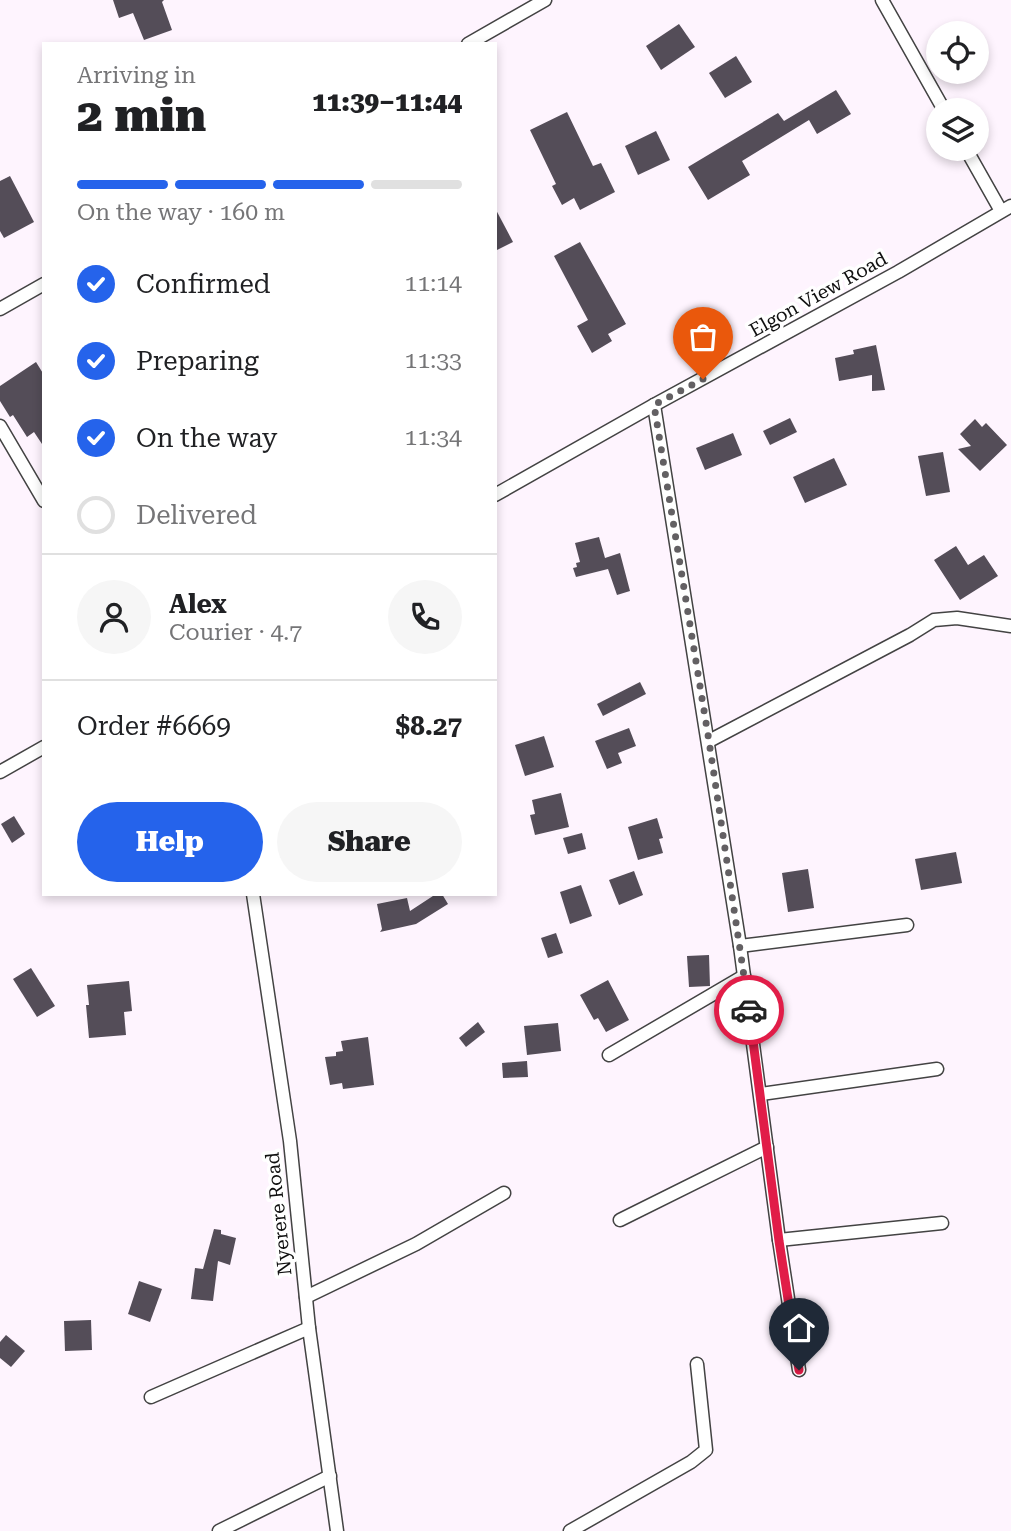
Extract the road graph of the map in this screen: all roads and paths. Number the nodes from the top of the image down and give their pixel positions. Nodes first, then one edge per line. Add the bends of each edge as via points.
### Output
1 (545, 0) edge
2 (882, 0) edge
3 (472, 42) edge
4 (937, 98) edge
5 (974, 161) edge
6 (1006, 208) edge
7 (42, 285) edge
8 (0, 309) edge
9 (654, 405) junction
10 (0, 426) edge
11 (497, 494) edge
12 (42, 498) edge
13 (1011, 626) edge
14 (709, 741) junction
15 (42, 748) edge
16 (0, 772) edge
17 (253, 896) edge
18 (907, 925) dead end
19 (740, 946) junction
20 (744, 976) junction
21 (609, 1055) dead end
22 (937, 1069) dead end
23 (761, 1094) junction
24 (767, 1147) junction
25 (504, 1193) dead end
26 (620, 1220) dead end
27 (942, 1223) dead end
28 (779, 1241) junction
29 (306, 1297) junction
30 (309, 1328) junction
31 (697, 1364) dead end
32 (799, 1370) dead end
33 (152, 1396) dead end
34 (330, 1476) junction
35 (219, 1531) edge
36 (337, 1531) edge
37 (570, 1531) edge

1 - 3 street
2 - 4 street
5 - 6 street
6 - 9 street, Elgon View Road
7 - 8 street
9 - 11 street, Elgon View Road
9 - 14 street
10 - 12 street
13 - 14 street via 957,618 934,620
14 - 19 street
15 - 16 street
17 - 29 street, Nyerere Road via 290,1141
18 - 19 street
19 - 20 street
20 - 21 street
20 - 23 street
22 - 23 street
23 - 24 street
24 - 26 street
24 - 28 street
25 - 29 street via 416,1244
27 - 28 street
28 - 32 street
29 - 30 street, Nyerere Road
30 - 33 street
30 - 34 street, Nyerere Road
31 - 37 street via 706,1450
34 - 35 street
34 - 36 street, Nyerere Road

